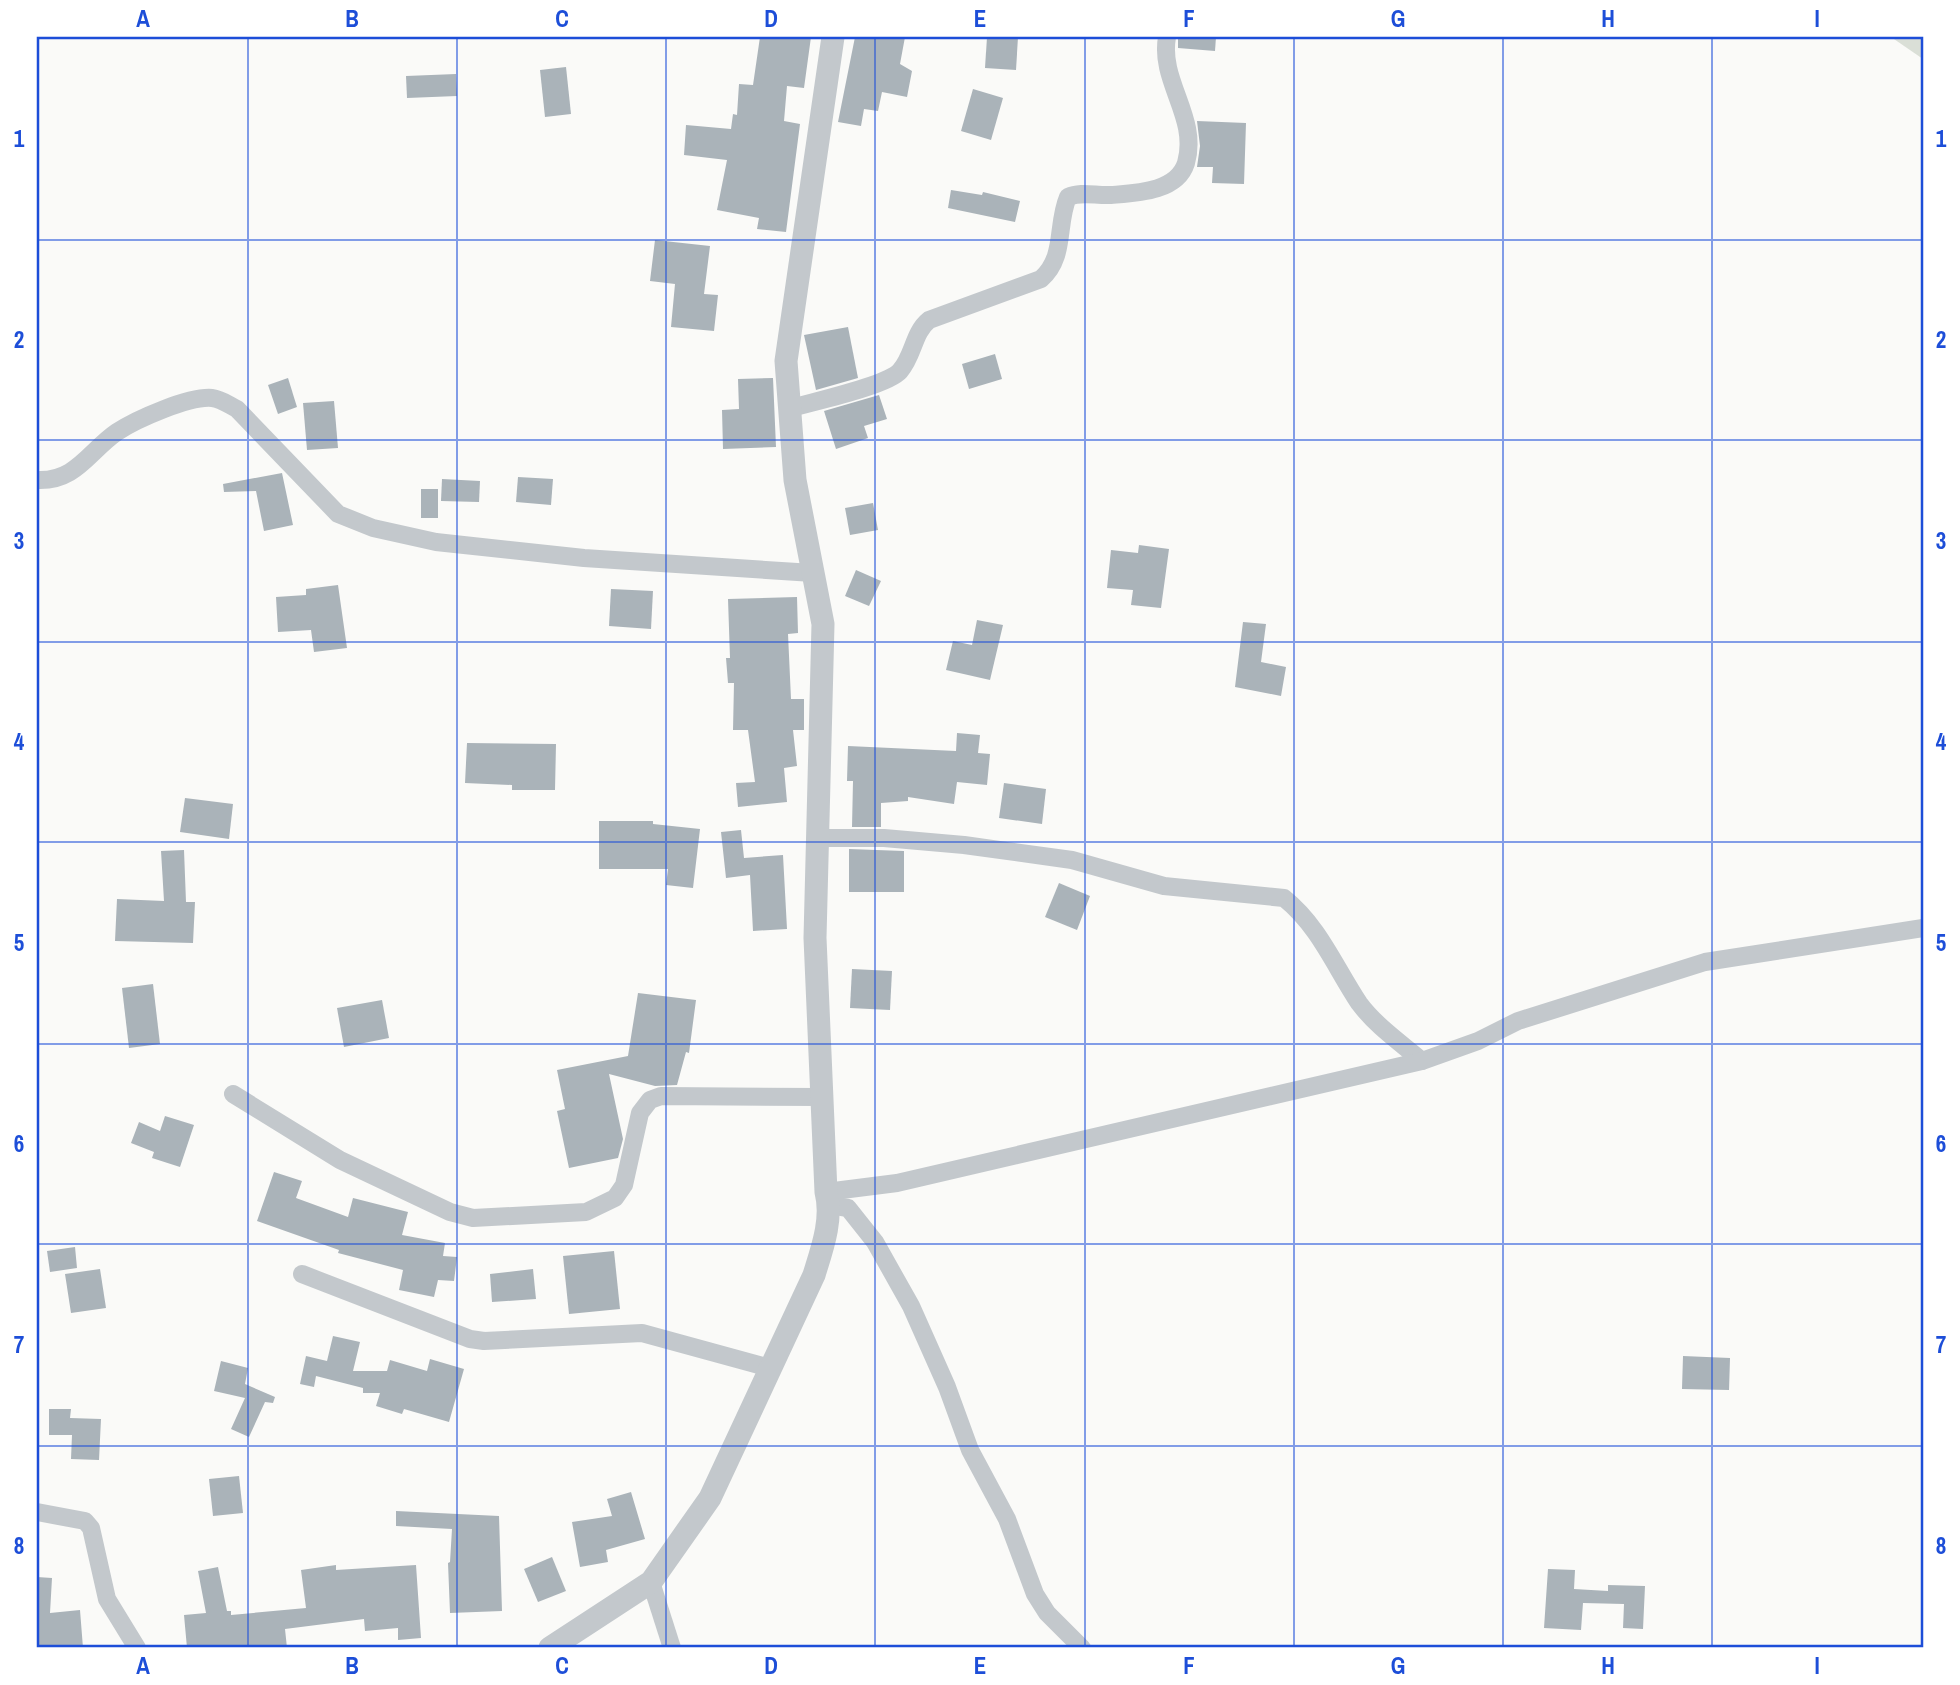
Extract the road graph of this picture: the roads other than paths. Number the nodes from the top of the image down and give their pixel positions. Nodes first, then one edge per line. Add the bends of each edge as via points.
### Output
1 (833, 37) edge
2 (1167, 37) edge
3 (788, 409) junction
4 (37, 480) edge
5 (813, 573) junction
6 (818, 838) junction
7 (1923, 928) edge
8 (1422, 1061) junction
9 (233, 1094) dead end
10 (821, 1097) junction
11 (827, 1198) junction
12 (302, 1274) dead end
13 (770, 1368) junction
14 (37, 1512) edge
15 (651, 1582) junction
16 (137, 1648) edge
17 (550, 1648) edge
18 (672, 1648) edge
19 (1082, 1648) edge

1 - 3 street via 786,360
2 - 3 street via 1165,64 1183,107 1186,132 1187,160 1176,180 1161,187 1068,197 1057,257 1052,270 1041,279 929,320 920,327 912,354 894,377
3 - 5 street via 794,480
4 - 5 street via 63,476 82,466 117,432 192,399 215,398 237,409 338,514 373,528 436,542 584,558
5 - 6 street via 824,624
6 - 8 street via 964,845 1072,860 1164,886 1284,898 1326,945 1360,1004
6 - 10 street
7 - 8 street via 1705,962 1518,1021
8 - 11 street
9 - 10 street via 340,1160 450,1212 473,1217 586,1212 615,1198 624,1185 640,1114 650,1100 661,1096
10 - 11 street
11 - 13 street via 823,1245 814,1275
11 - 19 street via 848,1208 875,1242 916,1318 970,1450 1007,1519 1035,1594
12 - 13 street via 470,1339 642,1333
13 - 15 street via 710,1498
14 - 16 street via 85,1521 91,1528 107,1600
15 - 17 street
15 - 18 street

